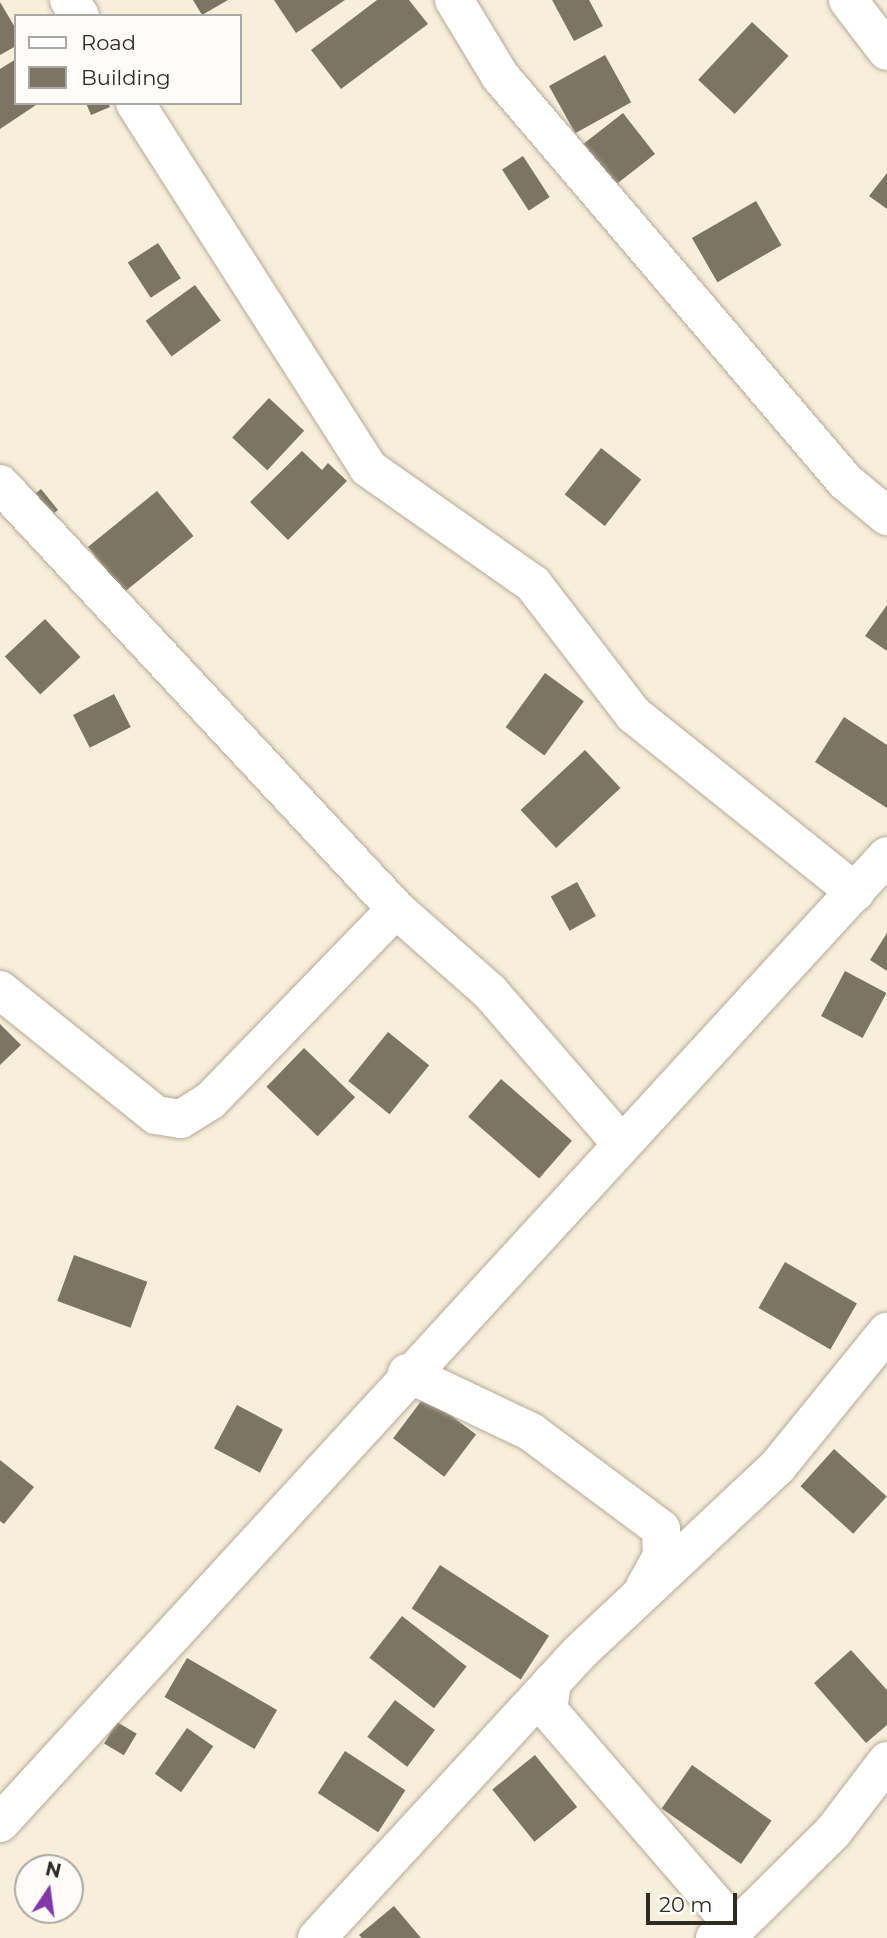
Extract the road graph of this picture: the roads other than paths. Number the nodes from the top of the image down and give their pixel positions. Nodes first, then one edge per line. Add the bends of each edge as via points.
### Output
1 (454, 0) edge
2 (848, 0) edge
3 (887, 51) edge
4 (136, 105) edge
5 (0, 484) edge
6 (887, 516) edge
7 (887, 856) edge
8 (855, 892) junction
9 (396, 909) junction
10 (0, 990) edge
11 (621, 1143) junction
12 (887, 1332) edge
13 (407, 1373) junction
14 (661, 1529) junction
15 (709, 1531) junction
16 (641, 1594) junction
17 (552, 1682) junction
18 (887, 1761) edge
19 (0, 1824) edge
20 (726, 1933) edge
21 (317, 1938) edge

1 - 6 street via 500,76 845,481
2 - 3 street
4 - 8 street via 368,468 533,584 633,713
5 - 9 street
7 - 8 street
8 - 11 street
9 - 10 street via 210,1101 181,1119 156,1115
9 - 11 street via 491,992
11 - 13 street
12 - 15 street via 778,1466
13 - 14 street via 531,1432
13 - 19 street
14 - 15 street
14 - 16 street via 662,1556
15 - 16 street
16 - 17 street
17 - 20 street via 548,1710
17 - 21 street
18 - 20 street via 833,1832

